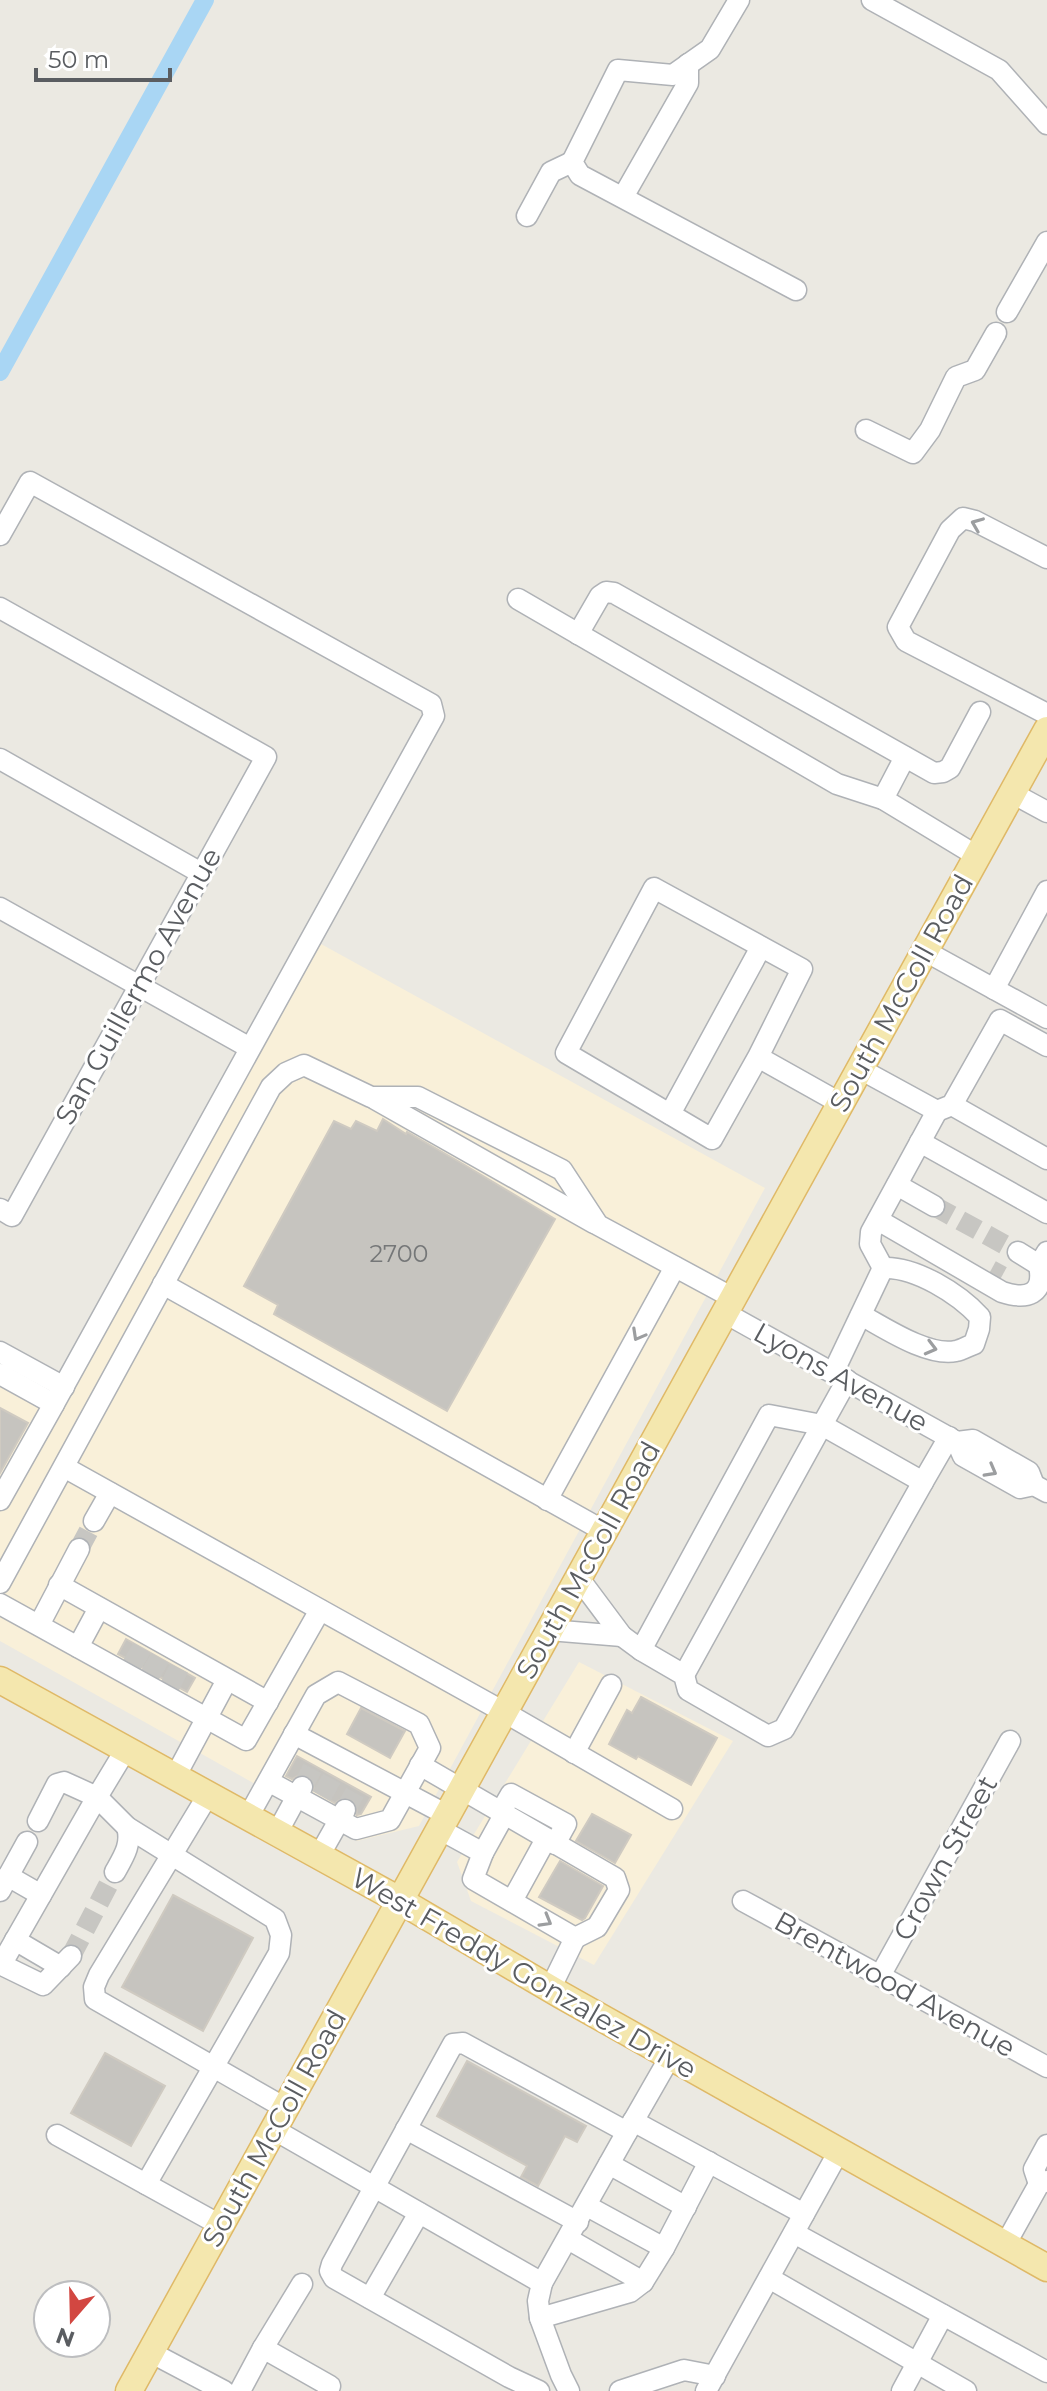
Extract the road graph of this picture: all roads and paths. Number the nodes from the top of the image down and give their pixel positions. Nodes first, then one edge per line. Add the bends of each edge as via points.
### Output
1 (739, 0) edge
2 (872, 0) edge
3 (688, 64) junction
4 (1047, 124) edge
5 (572, 162) junction
6 (623, 197) junction
7 (527, 216) dead end
8 (1047, 242) edge
9 (796, 290) dead end
10 (1007, 312) dead end
11 (996, 333) dead end
12 (866, 430) dead end
13 (0, 535) edge
14 (1047, 558) edge
15 (518, 599) dead end
16 (0, 608) edge
17 (578, 634) junction
18 (980, 712) dead end
19 (1047, 714) edge
20 (1047, 730) edge
21 (905, 757) junction
22 (0, 759) edge
23 (1012, 793) junction
24 (883, 799) junction
25 (1047, 812) edge
26 (977, 856) junction
27 (201, 873) junction
28 (1047, 891) edge
29 (0, 908) edge
30 (761, 947) junction
31 (925, 951) junction
32 (139, 985) junction
33 (994, 989) junction
34 (1047, 1018) edge
35 (1047, 1046) edge
36 (250, 1048) junction
37 (758, 1057) junction
38 (860, 1069) junction
39 (371, 1097) junction
40 (840, 1103) junction
41 (945, 1108) junction
42 (670, 1114) junction
43 (920, 1142) junction
44 (1047, 1159) edge
45 (897, 1185) junction
46 (934, 1206) tunnel mouth
47 (6, 1212) edge
48 (1047, 1213) edge
49 (878, 1220) junction
50 (598, 1225) junction
51 (903, 1234) junction
52 (1018, 1252) tunnel mouth
53 (1043, 1258) edge
54 (675, 1267) junction
55 (883, 1268) junction
56 (163, 1284) junction
57 (1017, 1297) junction
58 (729, 1305) junction
59 (861, 1315) junction
60 (0, 1352) edge
61 (0, 1374) edge
62 (840, 1376) junction
63 (59, 1395) junction
64 (822, 1425) junction
65 (953, 1439) junction
66 (64, 1467) junction
67 (923, 1482) junction
68 (1041, 1489) edge
69 (110, 1493) junction
70 (0, 1500) edge
71 (547, 1500) junction
72 (94, 1521) tunnel mouth
73 (604, 1531) junction
74 (79, 1549) tunnel mouth
75 (578, 1577) junction
76 (0, 1583) edge
77 (59, 1585) junction
78 (0, 1604) edge
79 (99, 1608) junction
80 (320, 1610) junction
81 (39, 1625) junction
82 (549, 1630) junction
83 (622, 1636) junction
84 (78, 1647) junction
85 (641, 1650) junction
86 (147, 1661) junction
87 (684, 1675) junction
88 (175, 1676) junction
89 (0, 1680) edge
90 (227, 1680) junction
91 (611, 1685) dead end
92 (268, 1702) junction
93 (504, 1712) junction
94 (207, 1718) junction
95 (294, 1734) junction
96 (1010, 1741) dead end
97 (126, 1749) junction
98 (574, 1753) junction
99 (420, 1765) junction
100 (175, 1777) junction
101 (268, 1781) junction
102 (461, 1789) junction
103 (300, 1791) junction
104 (405, 1794) junction
105 (208, 1795) junction
106 (97, 1797) junction
107 (672, 1809) dead end
108 (502, 1814) junction
109 (343, 1815) junction
110 (248, 1817) junction
111 (38, 1821) dead end
112 (443, 1822) junction
113 (127, 1827) junction
114 (277, 1833) junction
115 (27, 1842) dead end
116 (551, 1842) junction
117 (483, 1853) junction
118 (173, 1856) junction
119 (319, 1856) junction
120 (115, 1872) tunnel mouth
121 (4, 1883) edge
122 (41, 1895) junction
123 (399, 1900) junction
124 (512, 1901) junction
125 (743, 1901) dead end
126 (575, 1938) junction
127 (15, 1940) junction
128 (1, 1965) edge
129 (880, 1976) junction
130 (550, 1989) junction
131 (670, 2057) junction
132 (214, 2067) junction
133 (1047, 2067) edge
134 (279, 2118) junction
135 (630, 2126) junction
136 (406, 2129) junction
137 (57, 2135) dead end
138 (1047, 2145) edge
139 (839, 2151) junction
140 (709, 2162) junction
141 (609, 2164) junction
142 (1043, 2183) edge
143 (146, 2184) junction
144 (374, 2186) junction
145 (686, 2207) junction
146 (419, 2213) junction
147 (804, 2214) junction
148 (577, 2222) junction
149 (220, 2225) junction
150 (794, 2233) junction
151 (1005, 2245) junction
152 (664, 2248) junction
153 (1047, 2268) edge
154 (769, 2278) junction
155 (643, 2282) junction
156 (542, 2283) junction
157 (302, 2284) dead end
158 (370, 2298) junction
159 (943, 2315) junction
160 (540, 2318) junction
161 (263, 2348) junction
162 (150, 2352) junction
163 (918, 2363) junction
164 (1047, 2372) edge
165 (710, 2383) edge
166 (129, 2391) edge
167 (224, 2391) edge
168 (240, 2391) edge
169 (328, 2391) edge
170 (539, 2391) edge
171 (569, 2391) edge
172 (620, 2391) edge
173 (902, 2391) edge
174 (966, 2391) edge

1 - 3 street via 710,49
2 - 4 street via 999,70
3 - 5 street via 673,75 618,70
3 - 6 street via 688,83
5 - 6 street via 580,175
5 - 7 street via 551,172
6 - 9 street
8 - 10 street
11 - 12 street via 975,370 956,377 913,453
13 - 36 street via 30,482 431,704 434,716
14 -> 19 street via 963,518 950,530 898,627 906,641
15 - 17 street
16 - 27 street, San Guillermo Avenue via 266,757
17 - 21 street via 600,596 614,593
17 - 24 street via 837,784
18 - 21 street via 950,768 934,773
20 - 23 main road, South McColl Road
21 - 24 street
22 - 27 street
23 - 25 street
23 - 26 main road, South McColl Road
24 - 26 street
26 - 31 main road, South McColl Road
27 - 32 street, San Guillermo Avenue
28 - 33 street
29 - 32 street
30 - 37 street via 802,969
30 - 42 street
30 - 42 street via 654,888 566,1053
31 - 33 street
31 - 38 main road, South McColl Road
32 - 36 street
32 - 47 street, San Guillermo Avenue
33 - 34 street
35 - 41 street via 1000,1020
36 - 63 street
37 - 40 street
37 - 42 street via 712,1139
38 - 40 main road, South McColl Road
38 - 41 street
39 - 50 street, Lyons Avenue
39 - 50 street via 418,1097 562,1170
39 - 56 street, Lyons Avenue via 304,1065 286,1073 271,1087
40 - 58 main road, South McColl Road
41 - 43 street
41 - 44 street
43 - 45 street
43 - 48 street
45 - 46 street
45 - 49 street
49 - 51 street
49 - 55 street via 870,1244
50 - 54 street, Lyons Avenue
51 - 57 street
51 - 57 street via 921,1234 996,1273
52 - 53 street
53 - 57 street via 1036,1289
54 - 58 street, Lyons Avenue
54 -> 71 street
55 - 59 street
59 -> 55 street via 941,1352 974,1344 980,1317 971,1307 912,1271
56 - 66 street, Lyons Avenue
56 - 71 street
58 - 62 street, Lyons Avenue
58 - 73 main road, South McColl Road
59 - 62 street
60 - 63 street
61 - 63 street
62 - 64 street
62 - 65 street, Lyons Avenue
63 - 70 street
64 - 67 street
64 - 85 street via 769,1415
64 - 87 street
65 - 67 street
65 - 68 street, Lyons Avenue via 963,1456 1020,1488
66 - 69 street
66 - 76 street, Lyons Avenue
67 - 87 street via 784,1729 768,1736 688,1690
69 - 72 street
69 - 80 street
71 - 73 street
73 - 75 main road, South McColl Road
74 - 77 street
75 - 82 main road, South McColl Road
75 - 83 street
77 - 79 street
77 - 81 street
78 - 81 street
79 - 84 street
79 - 86 street
80 - 92 street
80 - 93 street
81 - 84 street
82 - 83 street
82 - 93 main road, South McColl Road
83 - 85 street
84 - 86 street
85 - 87 street
86 - 88 street
86 - 88 street
88 - 90 street
88 - 94 street
89 - 97 main road, West Freddy Gonzalez Drive
90 - 92 street
90 - 94 street
91 - 98 street
92 - 94 street via 246,1740
93 - 98 street
93 - 102 main road, South McColl Road
94 - 100 street
95 - 99 street via 316,1695 338,1682 419,1724 430,1748
95 - 101 street
95 - 104 street via 318,1757 362,1781
96 - 129 street, Crown Street
97 - 100 main road, West Freddy Gonzalez Drive
97 - 106 street
98 - 107 street
99 - 102 street
99 - 104 street
100 - 105 main road, West Freddy Gonzalez Drive
101 - 103 street
101 - 110 street
102 - 108 street
102 - 112 main road, South McColl Road
103 - 109 street
103 - 114 street
104 - 109 street via 390,1820 356,1829
104 - 112 street
105 - 110 main road, West Freddy Gonzalez Drive
105 - 118 street
106 - 111 street via 64,1782 57,1784
106 - 113 street
106 - 122 street
108 - 116 street via 511,1794 566,1824
108 - 117 street
109 - 119 street
110 - 114 main road, West Freddy Gonzalez Drive
112 - 117 street
112 - 123 main road, South McColl Road
113 - 118 street
113 - 120 street via 127,1851
114 - 119 main road, West Freddy Gonzalez Drive
115 - 121 street
116 - 124 street
116 - 126 street via 615,1878 619,1890 597,1927
117 - 124 street via 473,1879
118 - 132 street via 275,1919 281,1935 279,1953
118 - 132 street via 99,1975 95,1999
119 - 123 main road, West Freddy Gonzalez Drive
121 - 122 street
122 - 127 street
123 - 130 main road, West Freddy Gonzalez Drive
123 - 134 main road, South McColl Road
124 -> 126 street
125 - 129 street, Brentwood Avenue
126 - 130 street
127 - 128 street
127 - 128 street via 66,1961 43,1985
129 - 133 street, Brentwood Avenue
130 - 131 main road, West Freddy Gonzalez Drive
131 - 135 street
131 - 139 main road, West Freddy Gonzalez Drive
132 - 134 street
132 - 143 street
134 - 144 street
134 - 149 main road, South McColl Road
135 - 136 street via 457,2043
135 - 140 street
135 - 141 street
136 - 144 street
136 - 148 street
137 - 143 street
138 - 142 street via 1034,2169
139 - 147 street
139 - 151 main road, West Freddy Gonzalez Drive
140 - 145 street
140 - 147 street
141 - 145 street
141 - 148 street
142 - 151 street
143 - 149 street
144 - 146 street
144 - 158 street via 330,2271
145 - 152 street
146 - 156 street
146 - 158 street
147 - 150 street
148 - 152 street
148 - 155 street
148 - 156 street
149 - 162 main road, South McColl Road
150 - 154 street
150 - 159 street
151 - 153 main road, West Freddy Gonzalez Drive
152 - 155 street
154 - 163 street
154 - 165 street
155 - 160 street via 630,2292
156 - 160 street
157 - 161 street
158 - 170 street
159 - 163 street
159 - 164 street
160 - 171 street
161 - 168 street
161 - 169 street via 330,2386
162 - 166 main road, South McColl Road
162 - 167 street
163 - 173 street
163 - 174 street
165 - 172 street via 684,2370

